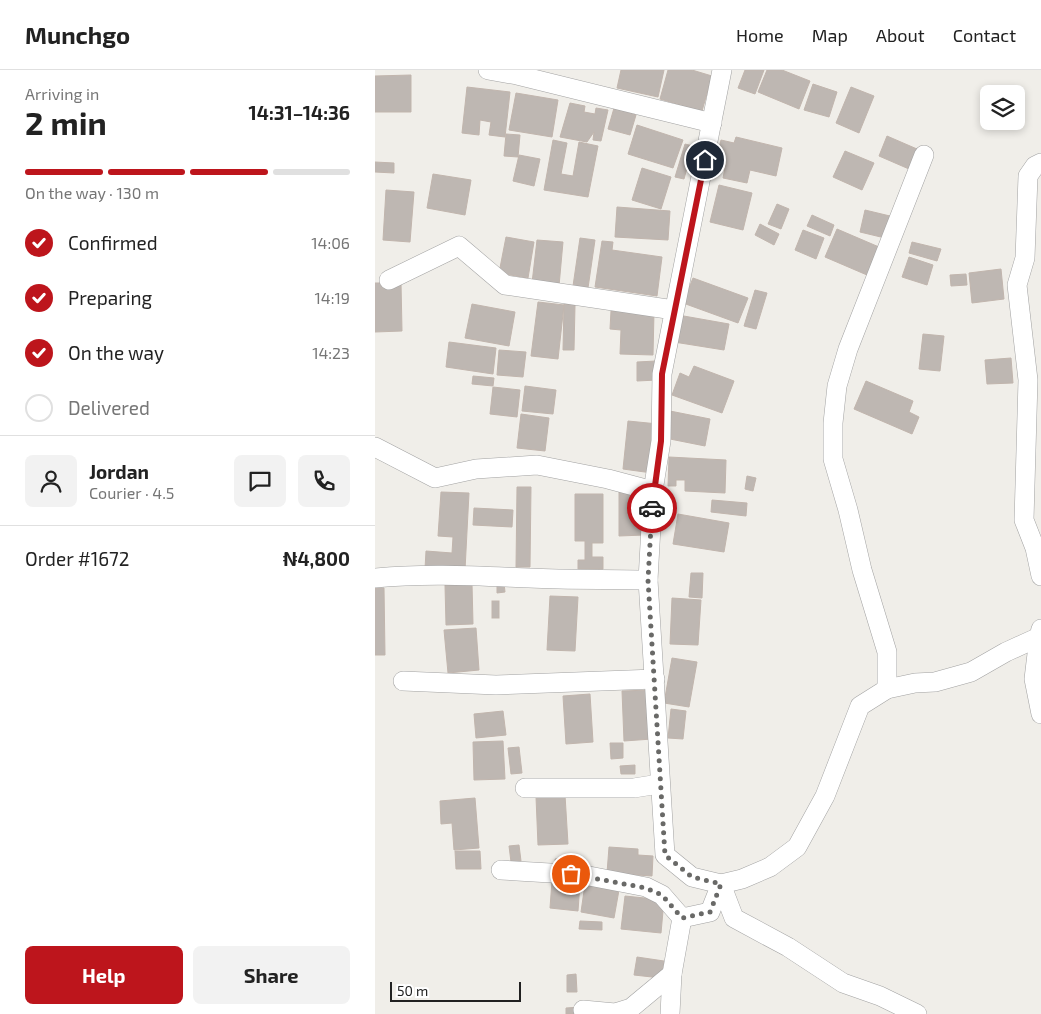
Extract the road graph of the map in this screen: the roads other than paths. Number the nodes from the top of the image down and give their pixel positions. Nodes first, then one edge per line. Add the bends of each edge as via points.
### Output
1 (487, 70) edge
2 (722, 70) edge
3 (712, 123) junction
4 (924, 155) dead end
5 (1041, 163) edge
6 (389, 280) dead end
7 (674, 310) junction
8 (375, 447) edge
9 (653, 491) junction
10 (1038, 547) edge
11 (1041, 576) edge
12 (375, 578) edge
13 (648, 580) junction
14 (1040, 633) edge
15 (655, 679) junction
16 (403, 681) dead end
17 (887, 689) junction
18 (1041, 714) edge
19 (659, 784) junction
20 (525, 788) dead end
21 (501, 870) dead end
22 (721, 884) junction
23 (682, 918) junction
24 (671, 974) junction
25 (583, 1010) dead end
26 (639, 1011) edge
27 (670, 1014) edge
28 (917, 1014) edge

1 - 3 street
2 - 3 street
3 - 7 street
4 - 17 street via 848,349 837,386 833,423 833,459 887,652
5 - 10 street via 1028,176 1025,258 1017,285 1028,380 1024,520
6 - 7 street via 459,246 505,285
7 - 9 street via 662,374 661,441
8 - 9 street via 435,478 476,469 537,465 608,478
9 - 13 street
10 - 11 street
12 - 13 street via 466,574
13 - 15 street
14 - 17 street via 971,672 935,682
14 - 18 street via 1034,679
15 - 16 street via 496,685
15 - 19 street
17 - 22 street via 860,706 825,796 797,846 770,867
19 - 20 street via 634,788
19 - 22 street via 665,855 692,877
21 - 23 street via 584,875 646,888 662,895
22 - 23 street via 710,912
22 - 28 street via 734,918 788,947 843,983
23 - 24 street
24 - 26 street
24 - 27 street
25 - 26 street

